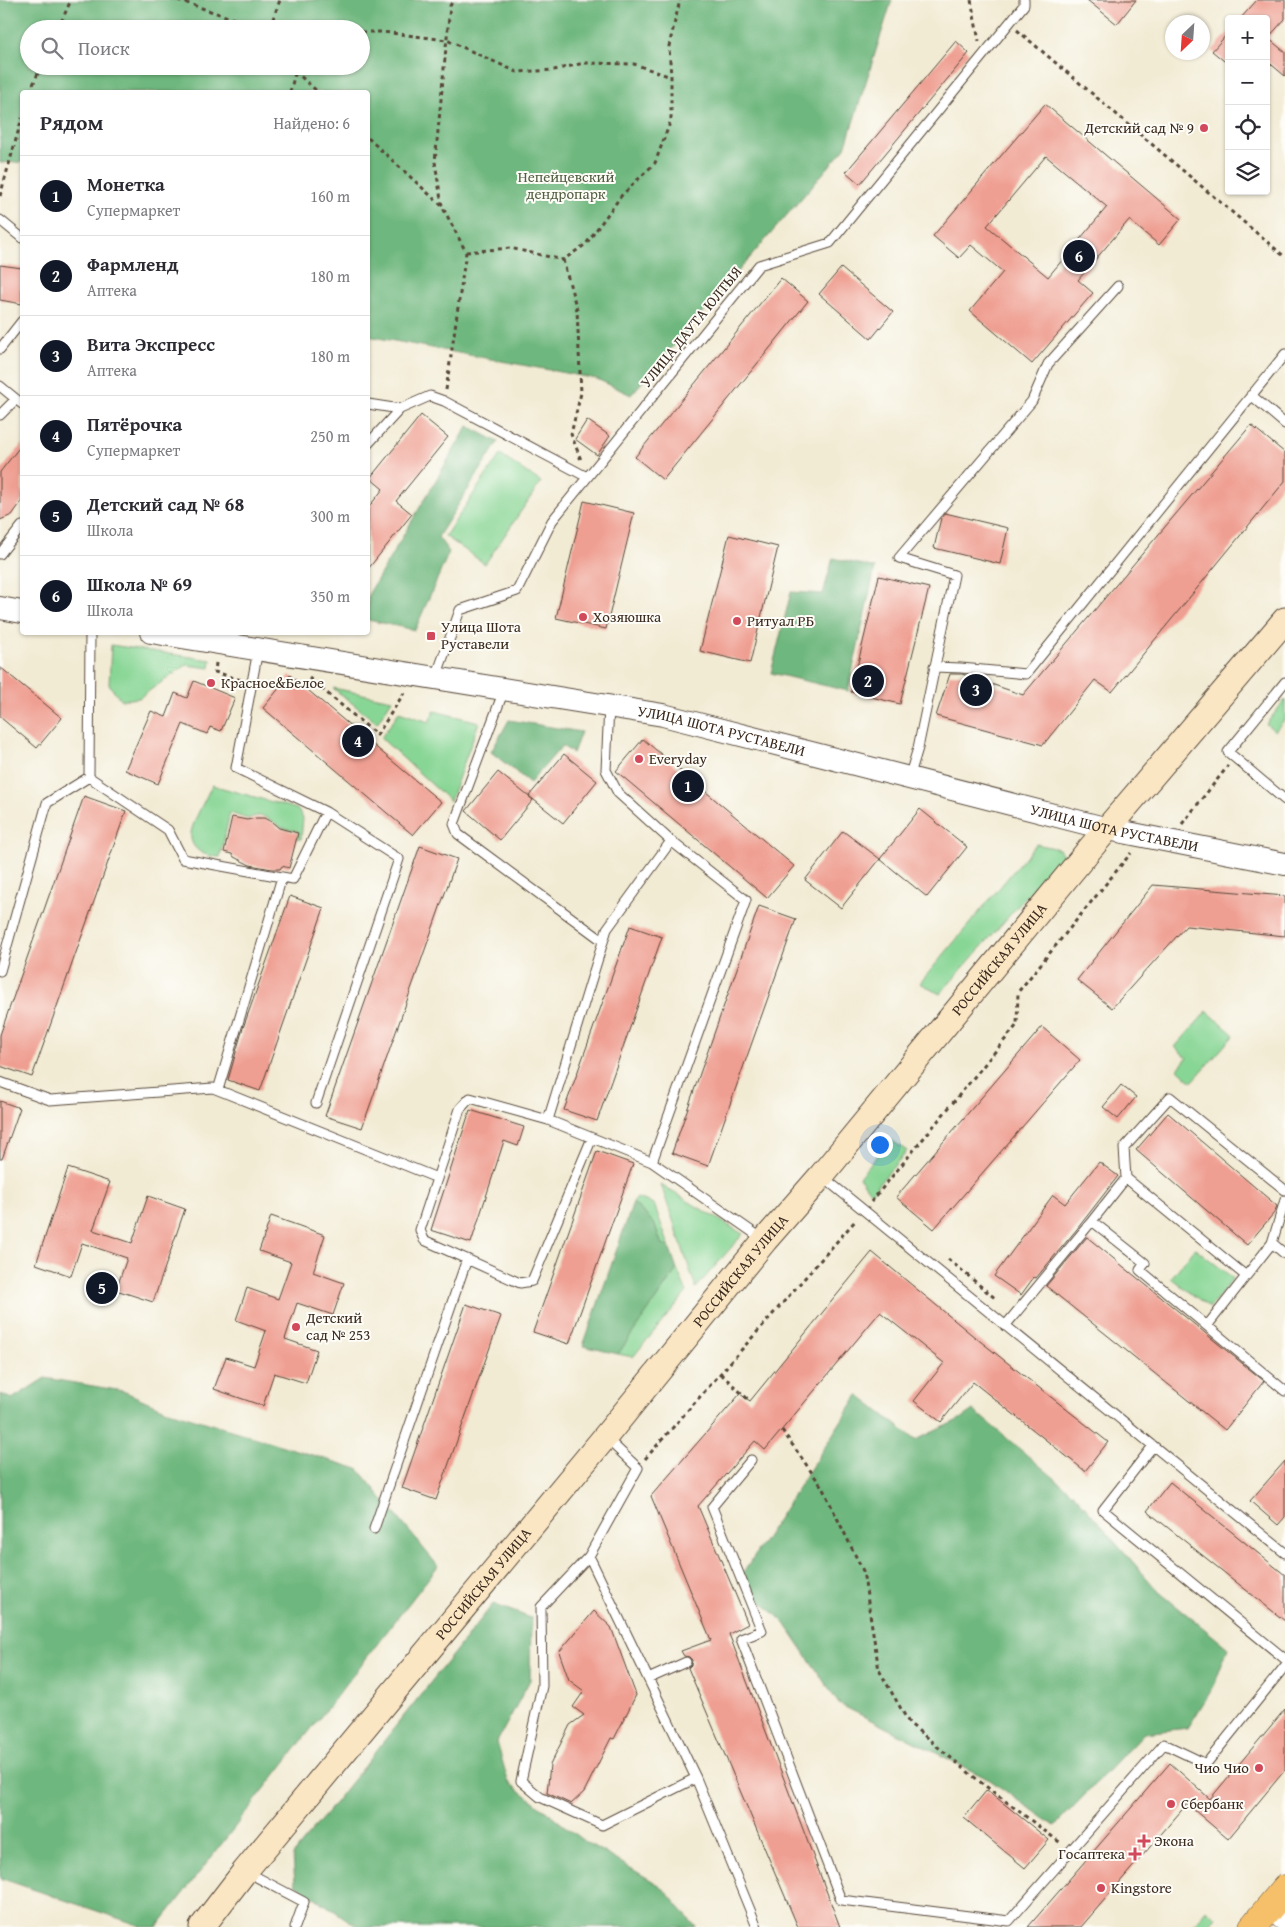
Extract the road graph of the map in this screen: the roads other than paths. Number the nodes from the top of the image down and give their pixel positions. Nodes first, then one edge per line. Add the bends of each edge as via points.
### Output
1 (1024, 0) edge
2 (0, 220) edge
3 (20, 236) edge
4 (1118, 286) dead end
5 (20, 324) edge
6 (0, 349) edge
7 (1285, 354) edge
8 (0, 386) edge
9 (1251, 395) junction
10 (19, 402) edge
11 (370, 404) edge
12 (400, 409) junction
13 (0, 415) edge
14 (1285, 424) edge
15 (370, 442) edge
16 (587, 477) junction
17 (20, 529) edge
18 (0, 554) edge
19 (0, 608) edge
20 (20, 612) edge
21 (1285, 620) edge
22 (90, 635) edge
23 (179, 635) edge
24 (258, 650) junction
25 (934, 667) junction
26 (436, 677) junction
27 (1285, 682) edge
28 (504, 689) junction
29 (609, 706) junction
30 (89, 777) junction
31 (909, 778) junction
32 (1285, 800) edge
33 (326, 812) junction
34 (1108, 829) junction
35 (671, 841) junction
36 (1285, 864) edge
37 (282, 877) junction
38 (603, 941) junction
39 (0, 971) edge
40 (0, 1082) edge
41 (218, 1090) junction
42 (316, 1103) dead end
43 (548, 1120) junction
44 (592, 1138) junction
45 (652, 1162) junction
46 (821, 1176) junction
47 (437, 1178) junction
48 (1126, 1178) junction
49 (1285, 1190) edge
50 (1285, 1200) edge
51 (1092, 1221) junction
52 (765, 1240) junction
53 (1272, 1243) junction
54 (1285, 1254) edge
55 (466, 1259) junction
56 (1246, 1276) junction
57 (1005, 1326) junction
58 (1207, 1326) junction
59 (1285, 1391) edge
60 (605, 1437) junction
61 (1153, 1446) junction
62 (750, 1460) dead end
63 (374, 1530) dead end
64 (1285, 1553) edge
65 (589, 1556) junction
66 (1285, 1659) edge
67 (686, 1662) dead end
68 (1285, 1666) edge
69 (648, 1679) junction
70 (696, 1778) junction
71 (245, 1871) junction
72 (202, 1927) edge
73 (295, 1927) edge
74 (757, 1927) edge

1 - 16 lane, УЛИЦА ДАУТА ЮЛТЫЯ via 1024,5 830,243 759,265
2 - 3 lane
4 - 25 lane via 1048,364 1032,402 899,558 954,575
5 - 6 lane
7 - 9 lane
8 - 10 lane
9 - 14 lane
9 - 25 lane via 1026,674
10 - 13 lane
11 - 12 lane
12 - 15 lane
12 - 16 lane via 430,396 444,401
16 - 26 lane, УЛИЦА ДАУТА ЮЛТЫЯ via 552,521 516,591 460,610
17 - 18 lane
19 - 20 street
21 - 34 main road, РОССИЙСКАЯ УЛИЦА
22 - 30 lane
23 - 24 street, УЛИЦА ШОТА РУСТАВЕЛИ
24 - 26 street, УЛИЦА ШОТА РУСТАВЕЛИ
24 - 33 lane via 236,768
25 - 31 lane
26 - 28 street, УЛИЦА ШОТА РУСТАВЕЛИ
27 - 32 lane via 1228,752
28 - 29 street, УЛИЦА ШОТА РУСТАВЕЛИ
28 - 38 lane via 454,824 458,834
29 - 31 street, УЛИЦА ШОТА РУСТАВЕЛИ via 663,715
29 - 35 lane via 606,770 618,793
30 - 37 lane via 168,830 183,859
30 - 39 lane via 47,802
31 - 34 street, УЛИЦА ШОТА РУСТАВЕЛИ
33 - 37 lane via 293,879
33 - 42 lane via 399,859
34 - 36 street, УЛИЦА ШОТА РУСТАВЕЛИ
34 - 46 main road, РОССИЙСКАЯ УЛИЦА
35 - 38 lane via 607,929
35 - 45 lane via 746,900
37 - 41 lane
38 - 43 lane
40 - 41 lane via 50,1100
41 - 47 lane
43 - 44 lane
43 - 47 lane via 470,1098 460,1110
44 - 45 lane
44 - 55 lane via 532,1281 520,1283
45 - 52 lane
46 - 52 main road, РОССИЙСКАЯ УЛИЦА
46 - 57 lane
47 - 55 lane via 420,1230 424,1240
48 - 49 lane via 1124,1148 1170,1096
48 - 51 lane
48 - 56 lane
50 - 53 lane
51 - 57 lane
51 - 58 lane via 1145,1263 1140,1270
52 - 60 main road, РОССИЙСКАЯ УЛИЦА
53 - 54 lane
53 - 56 lane
55 - 63 lane
56 - 58 lane
57 - 61 lane
58 - 59 lane
60 - 65 lane via 638,1468
60 - 71 main road, РОССИЙСКАЯ УЛИЦА
61 - 64 lane
61 - 66 lane via 1103,1510
62 - 68 lane via 712,1507 762,1631 741,1639 841,1900 1009,1921 1164,1744 1206,1764
65 - 69 lane
65 - 70 lane via 541,1607 542,1686 521,1781 540,1797 602,1825
67 - 69 lane
69 - 70 lane
70 - 74 lane
71 - 72 main road, РОССИЙСКАЯ УЛИЦА
71 - 73 lane via 304,1902

